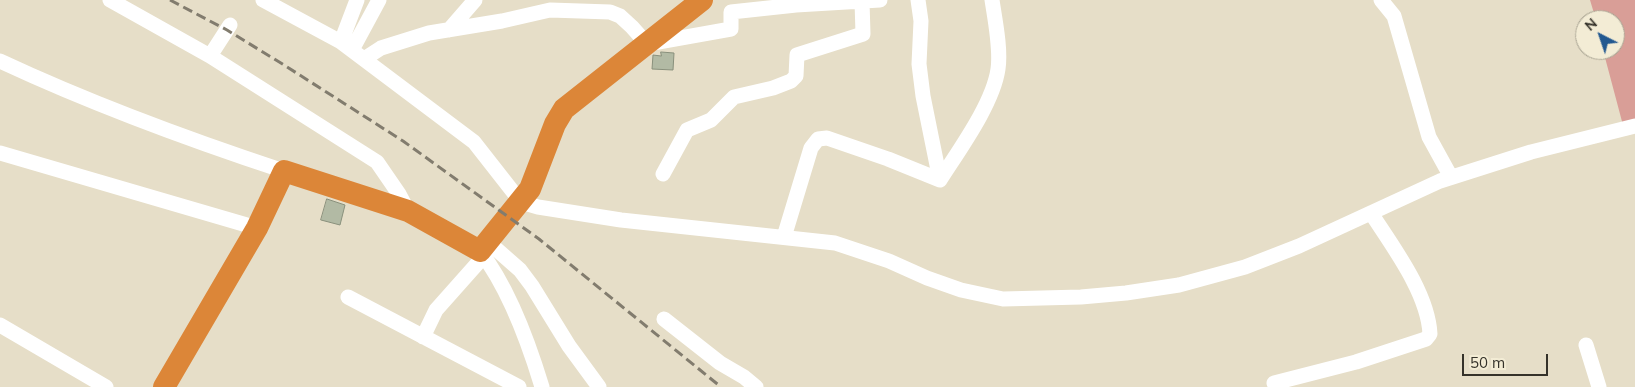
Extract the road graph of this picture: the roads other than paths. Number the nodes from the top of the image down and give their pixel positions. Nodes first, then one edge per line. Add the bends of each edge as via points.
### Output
1 (110, 0) edge
2 (263, 0) edge
3 (357, 0) edge
4 (379, 0) edge
5 (475, 0) edge
6 (702, 0) edge
7 (741, 0) edge
8 (880, 0) edge
9 (918, 0) edge
10 (992, 0) edge
11 (1381, 0) edge
12 (862, 1) edge
13 (566, 5) edge
14 (538, 6) edge
15 (731, 12) junction
16 (230, 25) dead end
17 (450, 30) junction
18 (647, 44) junction
19 (352, 50) junction
20 (210, 56) junction
21 (0, 61) edge
22 (1635, 126) edge
23 (0, 153) edge
24 (284, 171) junction
25 (662, 174) dead end
26 (1451, 177) junction
27 (940, 180) junction
28 (521, 202) junction
29 (408, 211) junction
30 (1371, 213) junction
31 (257, 228) junction
32 (784, 237) junction
33 (484, 250) junction
34 (348, 297) dead end
35 (664, 319) dead end
36 (0, 325) edge
37 (423, 337) junction
38 (1586, 345) dead end
39 (1274, 383) dead end
40 (106, 387) edge
41 (164, 387) edge
42 (519, 387) edge
43 (542, 387) edge
44 (599, 387) edge
45 (756, 387) edge
46 (1599, 387) edge

1 - 20 street
2 - 19 street
3 - 19 street
4 - 19 street
5 - 17 street
6 - 18 highway
7 - 15 street
8 - 12 street
9 - 27 street via 919,64
10 - 27 street via 998,68 989,99
11 - 26 street via 1394,16 1429,137
12 - 15 street
12 - 25 street via 863,34 797,55 796,76 791,81 734,97 710,120 687,130
13 - 14 street
13 - 18 street via 620,16
14 - 17 street via 502,21
15 - 18 street via 731,29
16 - 20 street
17 - 19 street via 381,48
18 - 28 highway via 564,109 530,189
19 - 28 street via 474,142
20 - 29 street via 377,162
21 - 24 street via 100,106
22 - 26 street via 1531,152
23 - 31 street
24 - 29 highway
24 - 31 highway
26 - 30 street
27 - 32 street via 888,158 827,138 818,139 811,148
28 - 32 street via 538,208 621,220
28 - 33 highway
29 - 33 highway
30 - 32 street via 1245,267 1179,285 1081,297 1003,299 961,290 835,243
30 - 39 street via 1413,280 1430,334 1426,339 1364,359
31 - 41 highway
33 - 37 street via 436,310
33 - 43 street via 510,301
33 - 44 street via 520,270
34 - 37 street
35 - 45 street
36 - 40 street
37 - 42 street
38 - 46 street

